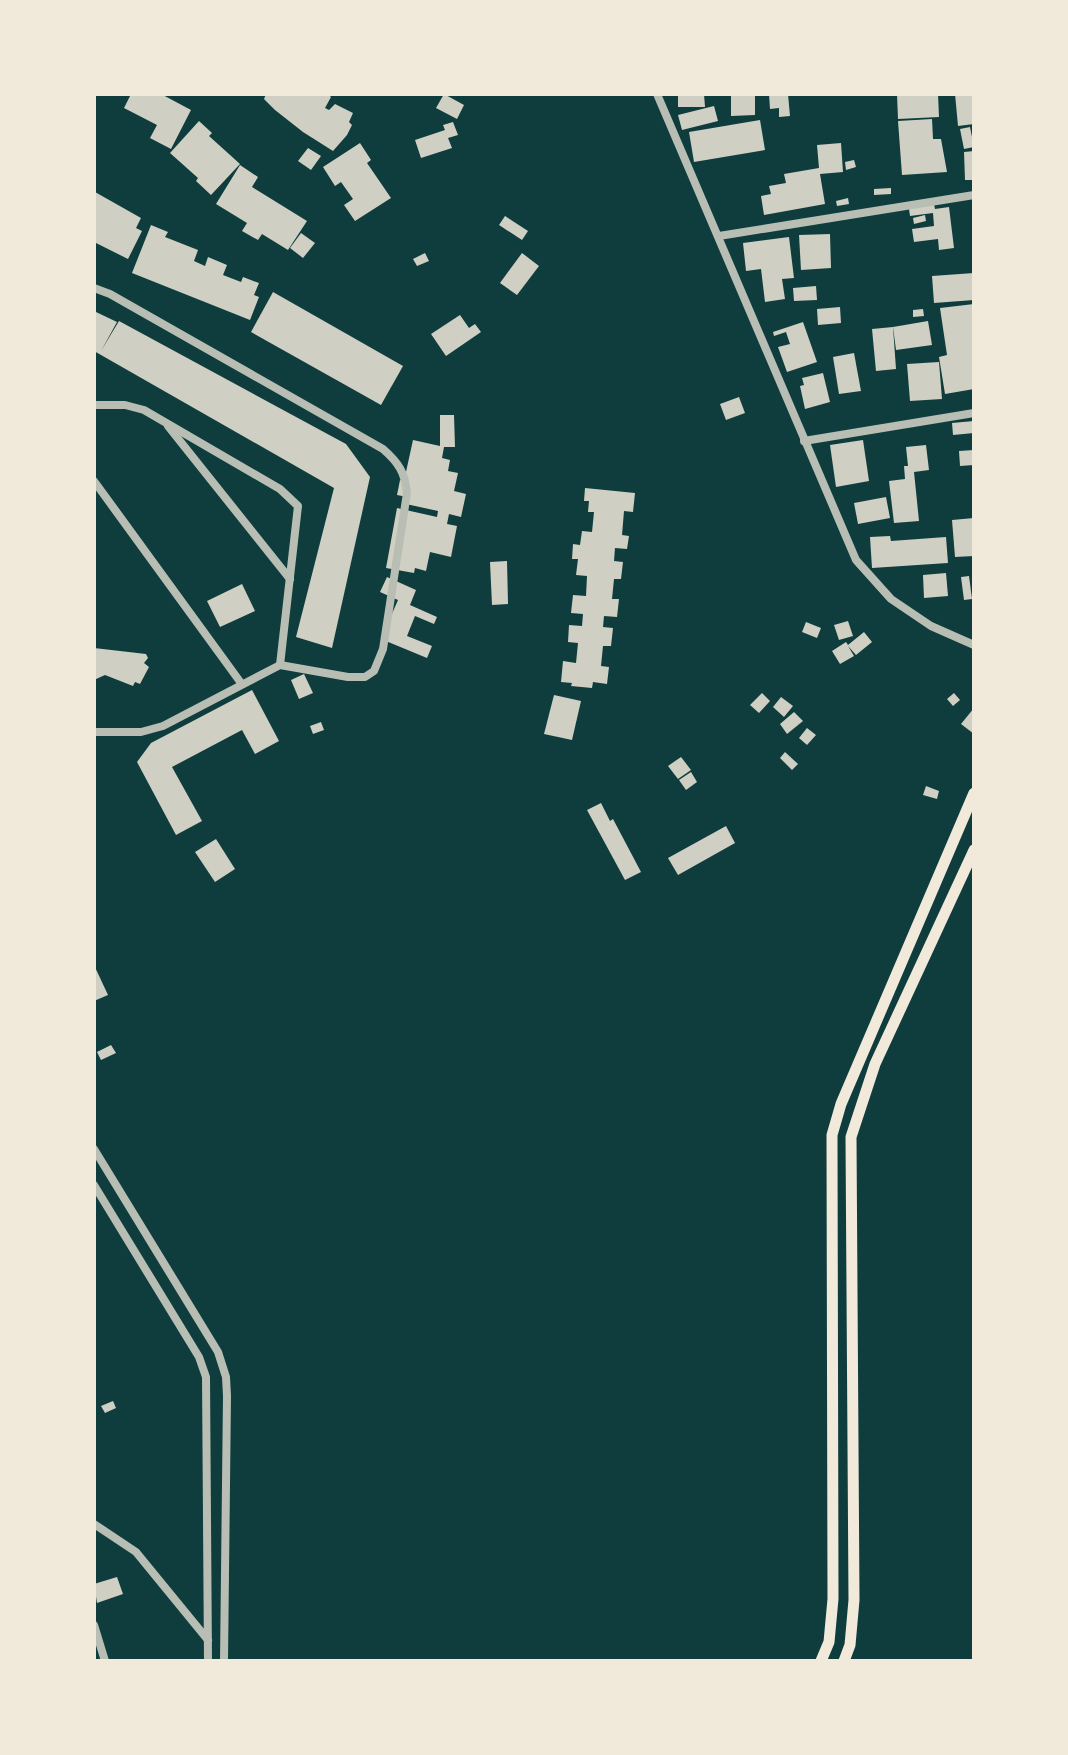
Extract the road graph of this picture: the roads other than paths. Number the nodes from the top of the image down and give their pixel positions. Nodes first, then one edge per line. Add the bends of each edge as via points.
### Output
1 (657, 94) edge
2 (974, 195) edge
3 (719, 236) junction
4 (94, 288) edge
5 (94, 405) edge
6 (974, 413) edge
7 (164, 421) junction
8 (804, 441) junction
9 (94, 481) edge
10 (290, 579) junction
11 (974, 645) edge
12 (280, 665) junction
13 (241, 683) junction
14 (94, 732) edge
15 (974, 793) edge
16 (974, 850) edge
17 (94, 1149) edge
18 (94, 1185) edge
19 (94, 1524) edge
20 (94, 1625) edge
21 (208, 1640) junction
22 (105, 1661) edge
23 (208, 1661) edge
24 (224, 1661) edge
25 (821, 1661) edge
26 (844, 1661) edge

1 - 3 street
2 - 3 street
3 - 8 street
4 - 12 street via 383,449 405,476 404,524 383,649 374,671 348,677
5 - 7 street via 125,405
6 - 8 street
7 - 10 street
7 - 10 street via 290,496 298,506
8 - 11 street via 856,560 891,599 931,626
9 - 13 street
10 - 12 street
12 - 13 street
13 - 14 street via 163,726 141,732
15 - 25 main road via 832,1135 833,1599 829,1642
16 - 26 main road via 875,1064 851,1137 854,1600
17 - 24 street via 218,1352 226,1377
18 - 21 street via 199,1357 206,1377
19 - 21 street via 136,1552
20 - 22 street
21 - 23 street

